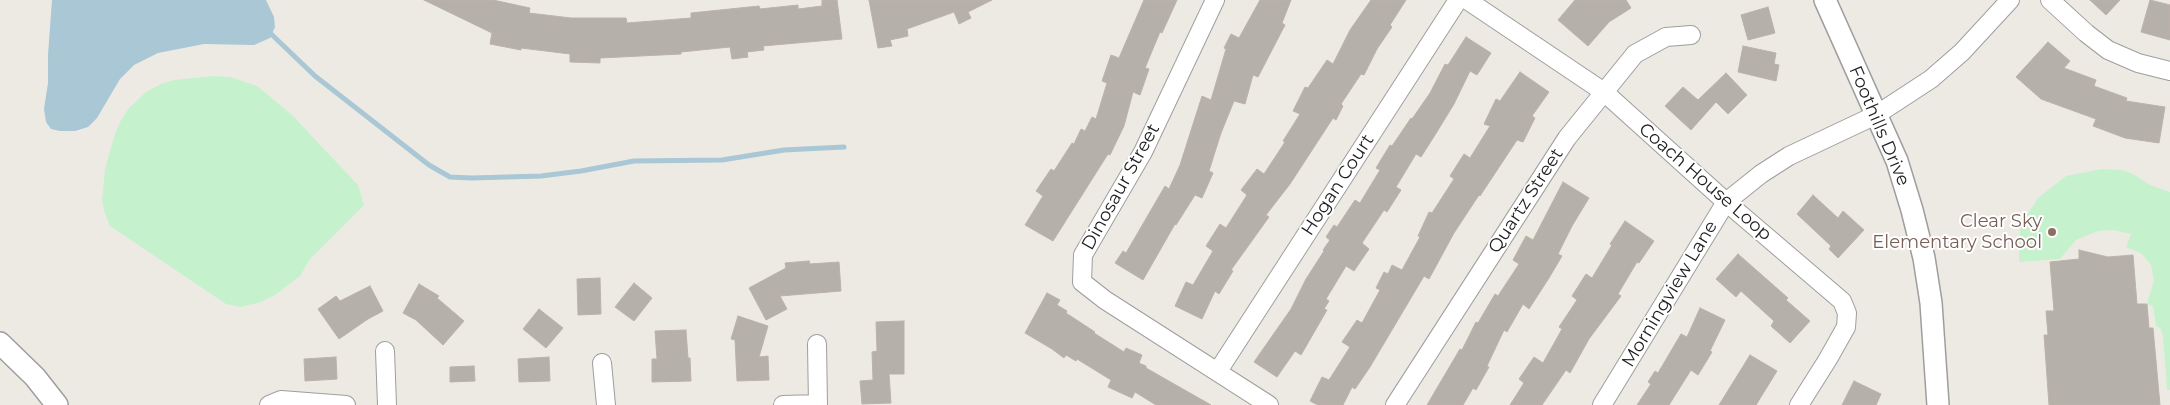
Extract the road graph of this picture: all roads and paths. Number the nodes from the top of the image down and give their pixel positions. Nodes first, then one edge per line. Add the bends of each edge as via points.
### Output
1 (1215, 0) edge
2 (1458, 0) edge
3 (1467, 0) edge
4 (1825, 0) edge
5 (2010, 0) edge
6 (2050, 0) edge
7 (1691, 35) dead end
8 (2170, 71) edge
9 (1604, 92) junction
10 (1876, 115) junction
11 (1726, 202) junction
12 (0, 343) edge
13 (817, 344) dead end
14 (385, 351) dead end
15 (602, 363) dead end
16 (1218, 371) junction
17 (818, 404) edge
18 (57, 405) edge
19 (269, 405) edge
20 (346, 405) edge
21 (387, 405) edge
22 (606, 405) edge
23 (783, 405) edge
24 (1269, 405) edge
25 (1395, 405) edge
26 (1602, 405) edge
27 (1799, 405) edge
28 (1938, 405) edge

1 - 16 street, Dinosaur Street via 1143,152 1083,255 1082,282
2 - 16 street, Hogan Court
3 - 9 street, Coach House Loop
4 - 10 street, Foothills Drive
5 - 10 street, Morningview Lane via 1946,68
6 - 8 street via 2108,50 2138,63
7 - 9 street, Quartz Street via 1666,37 1635,54
9 - 11 street, Coach House Loop
9 - 25 street, Quartz Street via 1567,138
10 - 11 street, Morningview Lane via 1789,156
10 - 28 street, Foothills Drive via 1897,161 1924,258 1936,353
11 - 26 street, Morningview Lane
11 - 27 street, Coach House Loop via 1832,291 1842,301 1847,313 1846,327
12 - 18 street via 36,377
13 - 17 street
14 - 21 street
15 - 22 street
16 - 24 street, Dinosaur Street
17 - 23 street
19 - 20 street via 281,400

